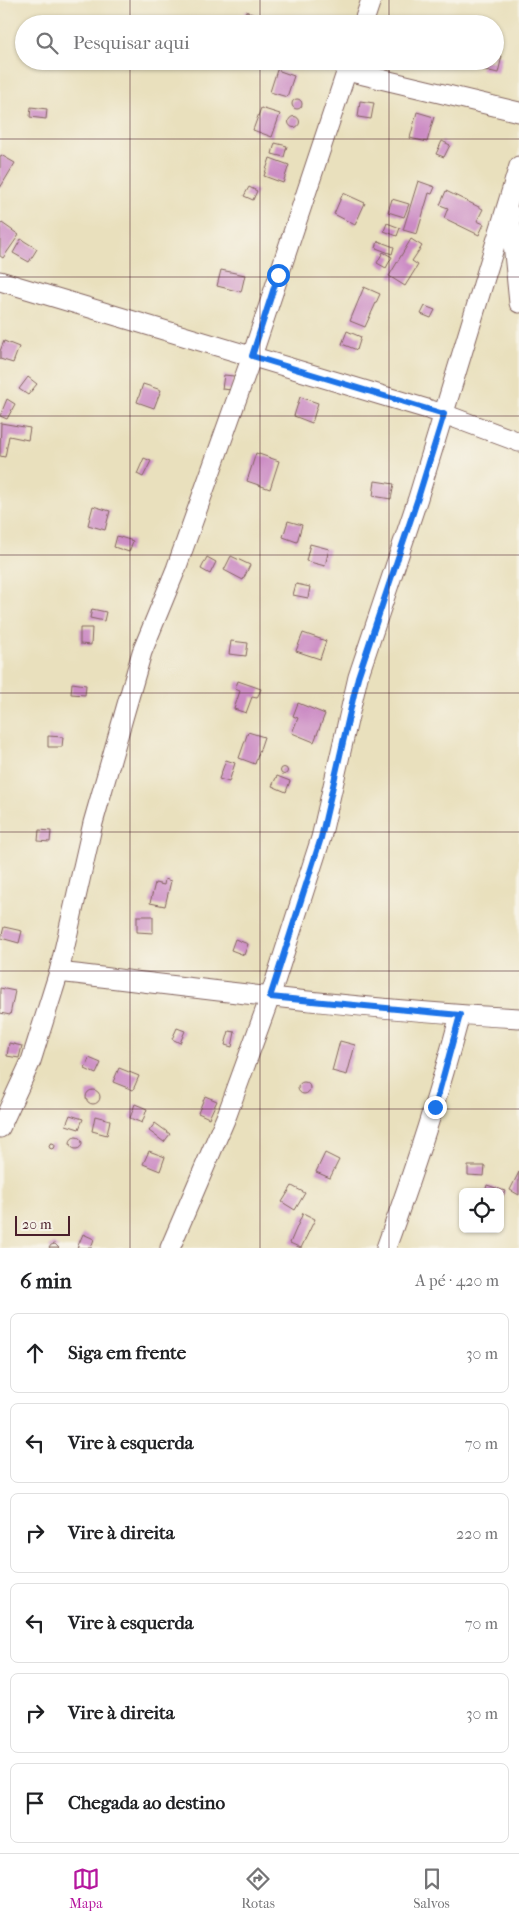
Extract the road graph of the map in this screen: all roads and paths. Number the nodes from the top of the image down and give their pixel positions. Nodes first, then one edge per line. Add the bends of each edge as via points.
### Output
1 (371, 0) edge
2 (366, 15) edge
3 (348, 70) edge
4 (364, 70) edge
5 (519, 112) edge
6 (519, 166) edge
7 (509, 204) junction
8 (0, 281) edge
9 (519, 303) edge
10 (252, 356) junction
11 (444, 414) junction
12 (519, 442) edge
13 (59, 972) junction
14 (270, 997) junction
15 (460, 1015) junction
16 (519, 1018) edge
17 (0, 1128) edge
18 (170, 1248) edge
19 (386, 1248) edge

1 - 2 street
3 - 10 street
4 - 5 street
6 - 7 street
7 - 9 street
7 - 11 street
8 - 10 street
10 - 11 street
10 - 13 street via 176,569 142,652 93,824
11 - 12 street
11 - 14 street via 358,677 321,838
13 - 14 street
13 - 17 street via 31,1061
14 - 15 street
14 - 18 street via 227,1115
15 - 16 street
15 - 19 street via 435,1107

